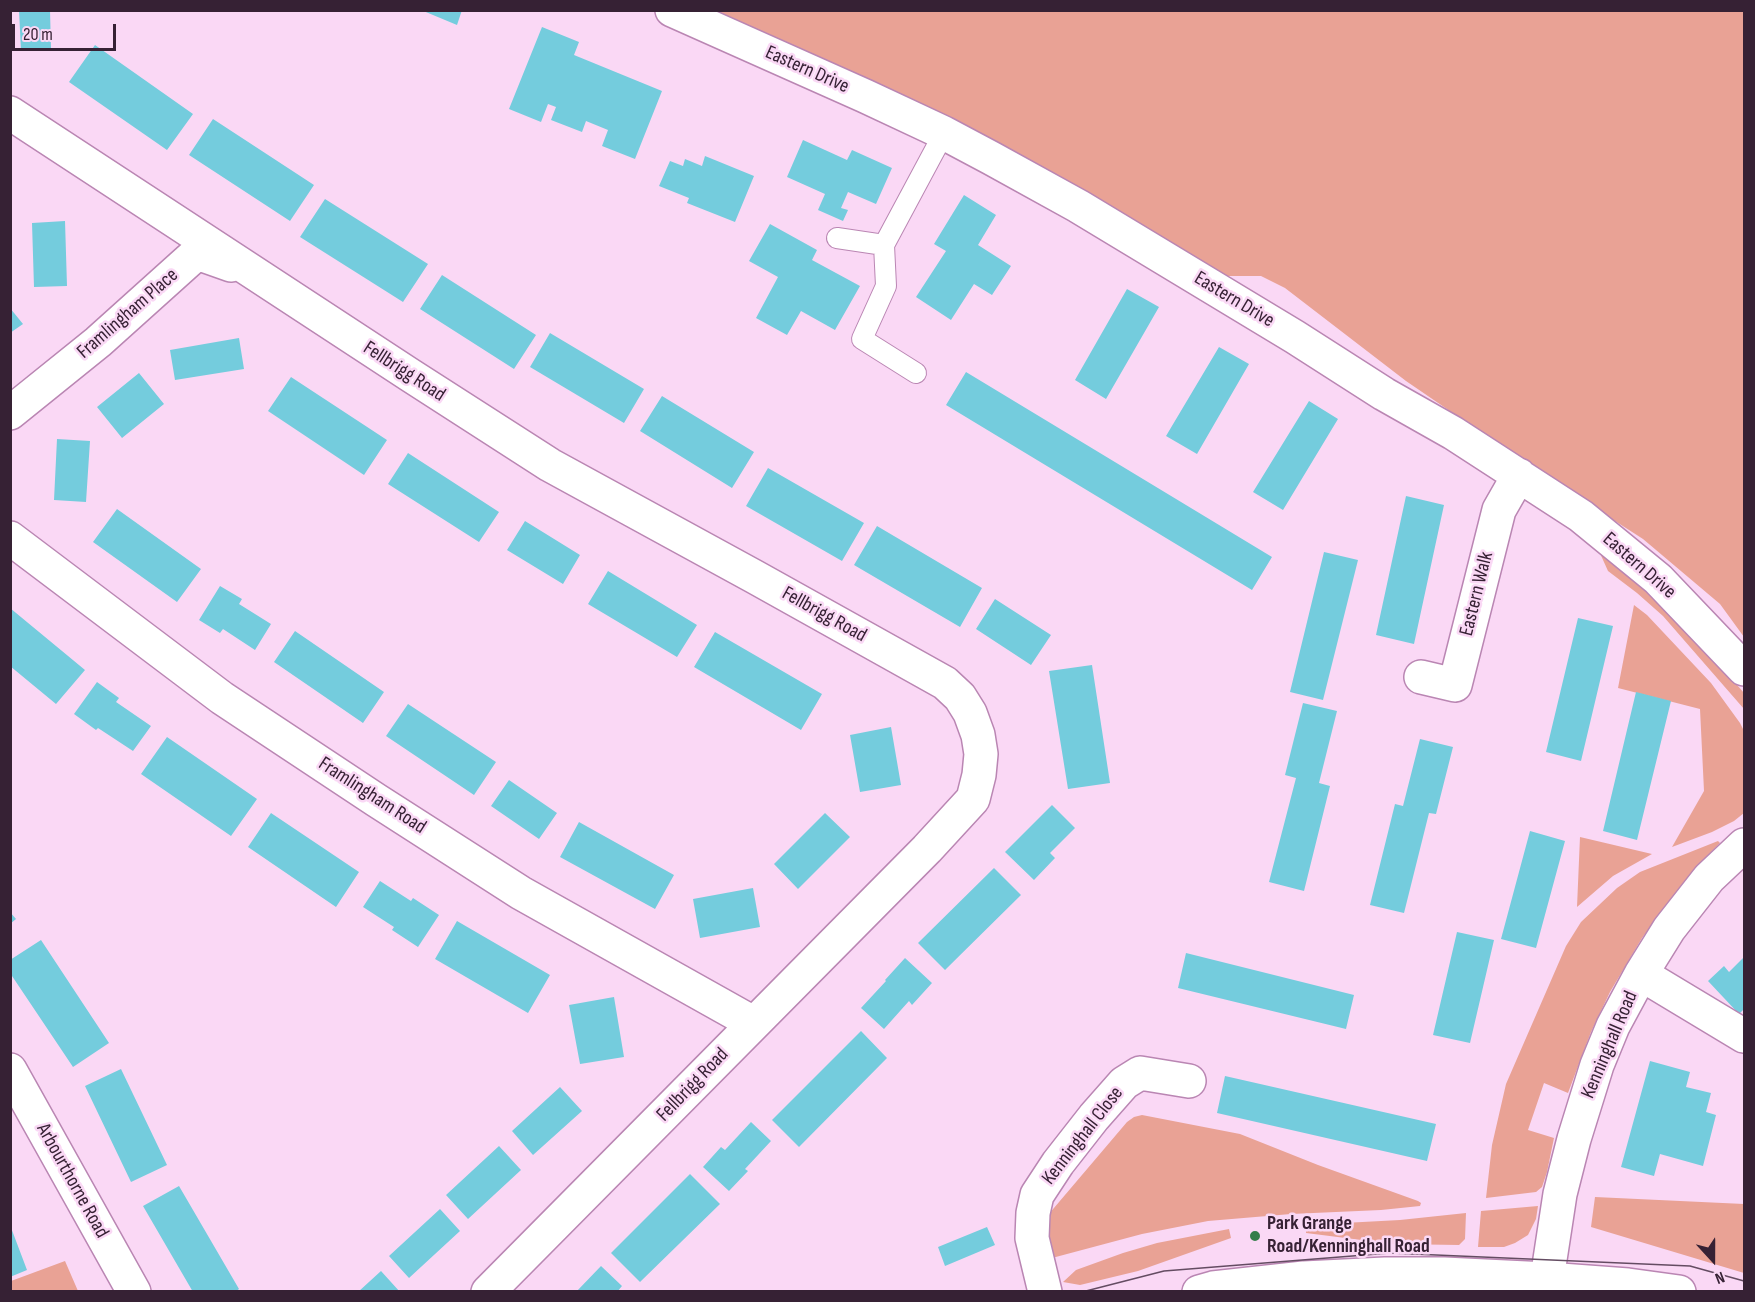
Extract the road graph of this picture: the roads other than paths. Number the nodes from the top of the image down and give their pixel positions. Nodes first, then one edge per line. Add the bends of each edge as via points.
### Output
1 (672, 10) edge
2 (10, 113) edge
3 (944, 133) junction
4 (837, 238) dead end
5 (884, 245) junction
6 (255, 274) junction
7 (916, 374) dead end
8 (10, 413) edge
9 (1519, 474) junction
10 (10, 538) edge
11 (1744, 669) edge
12 (1421, 677) dead end
13 (1744, 845) edge
14 (1641, 974) junction
15 (753, 1023) junction
16 (1744, 1036) edge
17 (10, 1070) edge
18 (1189, 1081) dead end
19 (1547, 1279) junction
20 (1384, 1283) edge
21 (134, 1292) edge
22 (488, 1292) edge
23 (1045, 1292) edge
24 (1199, 1292) edge
25 (1679, 1292) edge

1 - 3 street, Eastern Drive
2 - 6 street, Fellbrigg Road
3 - 5 lane
3 - 9 street, Eastern Drive via 1078,206
4 - 5 lane
5 - 7 lane via 886,286 862,339
6 - 8 street, Framlingham Place via 197,253 98,342
6 - 15 street, Fellbrigg Road via 550,465 945,683 960,697 970,713 981,754 973,799
9 - 11 street, Eastern Drive via 1581,516 1658,579
9 - 12 street, Eastern Walk via 1498,510 1455,684
10 - 15 street, Framlingham Road via 222,698 367,794 522,893
13 - 14 street, Kenninghall Road via 1709,878 1669,929
14 - 16 street
14 - 19 street, Kenninghall Road via 1597,1065 1574,1138 1560,1194
15 - 22 street, Fellbrigg Road
17 - 21 street, Arbourthorne Road
18 - 23 street, Kenninghall Close via 1140,1073 1124,1083 1058,1163 1037,1195 1033,1213 1032,1238
19 - 20 street via 1444,1274
19 - 25 street
20 - 24 street via 1304,1278

